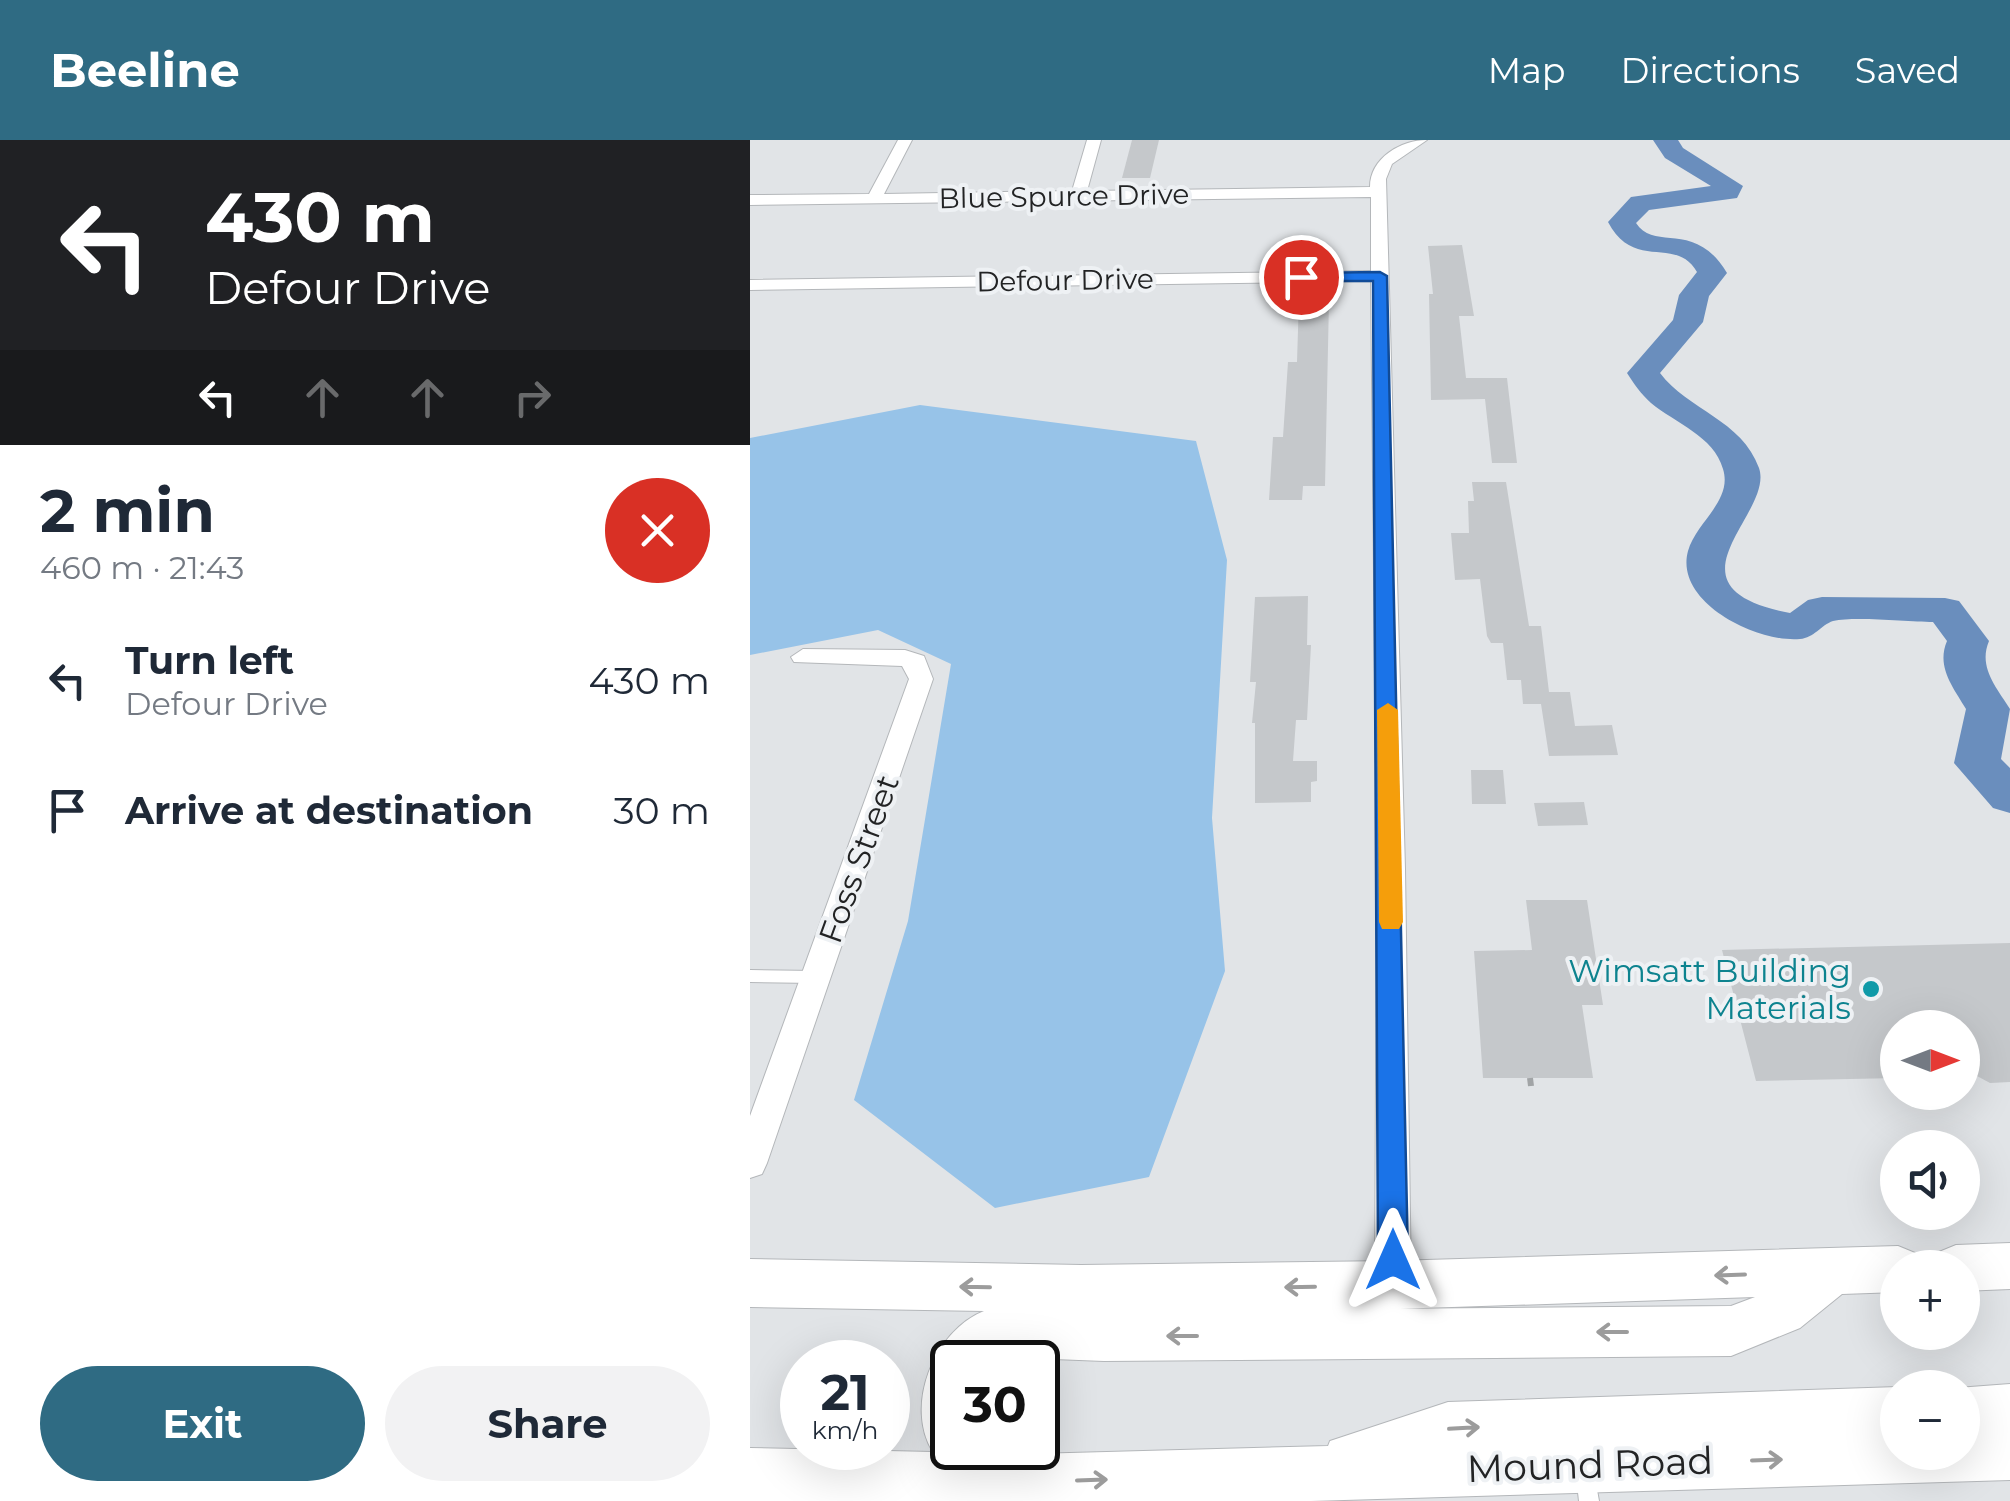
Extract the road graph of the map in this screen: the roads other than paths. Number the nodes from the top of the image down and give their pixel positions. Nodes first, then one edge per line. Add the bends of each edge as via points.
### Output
1 (905, 140) edge
2 (1094, 140) edge
3 (1420, 140) edge
4 (1378, 192) junction
5 (1078, 196) junction
6 (874, 198) junction
7 (750, 200) edge
8 (1380, 276) junction
9 (750, 285) edge
10 (802, 657) dead end
11 (750, 976) edge
12 (816, 978) junction
13 (756, 1130) edge
14 (750, 1164) edge
15 (2010, 1266) edge
16 (1980, 1267) edge
17 (1880, 1271) edge
18 (1832, 1272) junction
19 (750, 1283) edge
20 (1393, 1285) junction
21 (984, 1340) edge
22 (2010, 1410) edge
23 (1980, 1411) edge
24 (1880, 1417) edge
25 (2010, 1453) edge
26 (1584, 1464) edge
27 (1006, 1470) edge
28 (750, 1475) edge
29 (1030, 1482) junction
30 (1157, 1489) edge

1 - 6 street
2 - 5 street
3 - 4 street via 1386,162
4 - 5 street, Blue Spurce Drive
4 - 8 street
5 - 6 street, Blue Spurce Drive
6 - 7 street, Blue Spurce Drive
8 - 9 street, Defour Drive
8 - 20 street
10 - 12 street, Foss Street via 904,658 915,662 922,679
11 - 12 lane
12 - 13 street, Foss Street
13 - 14 street, Foss Street
15 - 16 main road
17 - 18 main road
18 -> 20 main road
18 -> 21 main road via 1782,1311 1732,1332 993,1332
20 -> 19 main road via 1082,1290
22 - 23 main road
24 - 26 main road
26 -> 25 main road, Mound Road
30 -> 26 main road, Mound Road via 1303,1474
27 - 29 main road
28 - 29 main road, Mound Road
29 -> 30 main road, Mound Road

